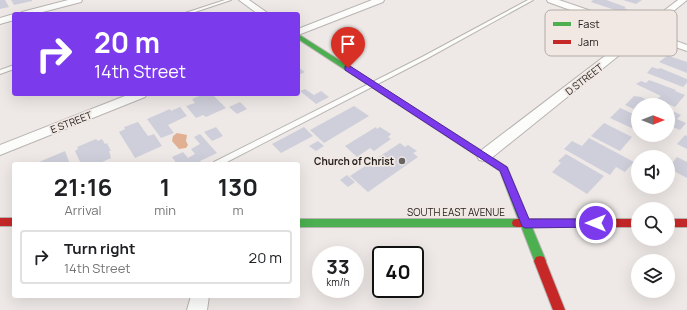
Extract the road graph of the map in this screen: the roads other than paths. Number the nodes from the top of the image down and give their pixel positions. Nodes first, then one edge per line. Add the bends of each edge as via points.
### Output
1 (78, 0) edge
2 (229, 0) edge
3 (243, 0) edge
4 (380, 0) edge
5 (531, 0) edge
6 (551, 0) edge
7 (684, 0) edge
8 (579, 10) edge
9 (672, 10) edge
10 (33, 12) edge
11 (190, 12) edge
12 (261, 12) edge
13 (12, 17) edge
14 (0, 20) edge
15 (300, 31) edge
16 (300, 37) edge
17 (677, 45) edge
18 (687, 48) edge
19 (613, 56) edge
20 (12, 68) edge
21 (0, 72) edge
22 (372, 84) junction
23 (136, 96) edge
24 (0, 150) edge
25 (484, 156) junction
26 (221, 162) edge
27 (0, 222) edge
28 (12, 222) edge
29 (300, 223) edge
30 (525, 223) junction
31 (631, 223) edge
32 (675, 223) edge
33 (687, 223) edge
34 (200, 298) edge
35 (197, 310) edge
36 (559, 310) edge

1 - 10 street
2 - 11 lane
3 - 12 street
4 - 15 street
5 - 22 lane
6 - 8 street
7 - 9 street, D STREET
13 - 14 street
16 - 22 street
17 - 18 street
19 - 25 street, D STREET
20 - 21 lane
22 - 25 street
22 - 26 lane
23 - 24 street, E STREET
25 - 30 street via 504,169
27 - 28 street
29 - 30 street, SOUTH EAST AVENUE
30 - 31 street, SOUTH EAST AVENUE
30 - 36 street
32 - 33 street
34 - 35 street

